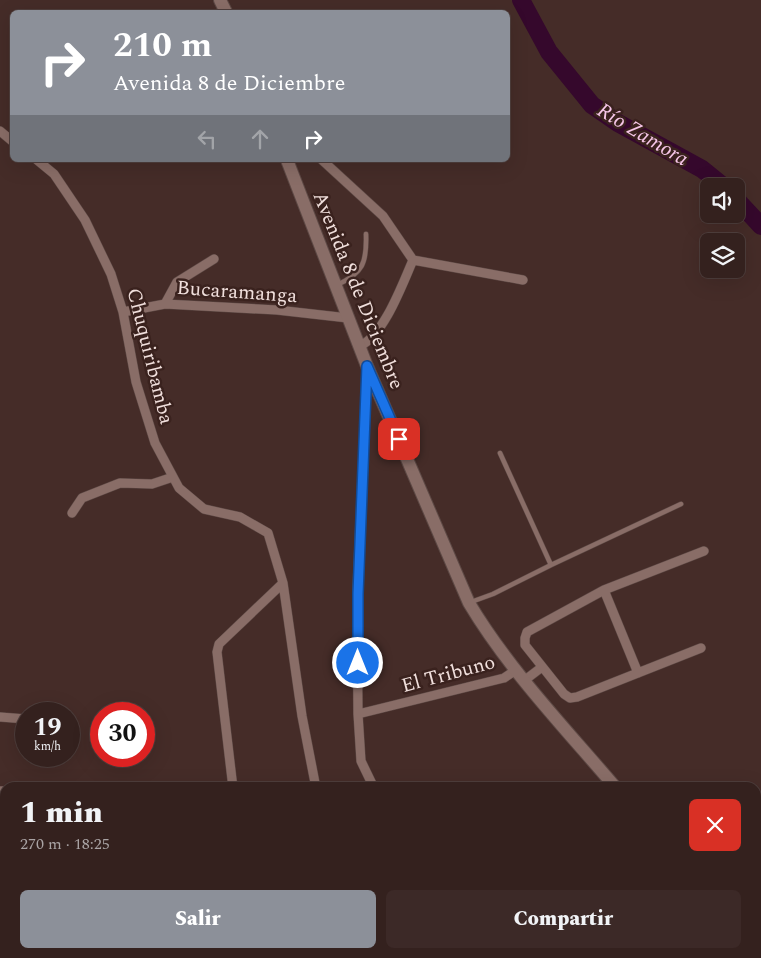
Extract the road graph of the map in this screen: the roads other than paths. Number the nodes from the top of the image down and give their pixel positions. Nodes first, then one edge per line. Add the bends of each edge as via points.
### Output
1 (0, 131) edge
2 (10, 139) edge
3 (39, 162) edge
4 (288, 162) edge
5 (324, 162) edge
6 (366, 234) dead end
7 (214, 259) dead end
8 (413, 260) junction
9 (523, 280) dead end
10 (336, 286) junction
11 (166, 304) junction
12 (123, 312) junction
13 (348, 318) junction
14 (360, 346) junction
15 (367, 366) junction
16 (500, 453) dead end
17 (173, 477) junction
18 (682, 504) dead end
19 (72, 513) dead end
20 (704, 551) dead end
21 (550, 565) junction
22 (283, 582) junction
23 (604, 590) junction
24 (469, 603) junction
25 (701, 648) dead end
26 (542, 667) junction
27 (516, 670) junction
28 (638, 673) junction
29 (525, 680) junction
30 (358, 714) junction
31 (0, 717) edge
32 (15, 718) edge
33 (232, 782) edge
34 (315, 782) edge
35 (371, 782) edge
36 (611, 782) edge

1 - 2 street
3 - 12 street, Chuquiribamba via 54,174 85,220 111,274
4 - 10 main road, Avenida 8 de Diciembre
5 - 8 street via 383,216
6 - 10 lane via 367,248 358,273
7 - 11 street via 177,282
8 - 9 street
8 - 14 street via 380,330
10 - 13 main road, Avenida 8 de Diciembre
11 - 12 street, Bucaramanga
11 - 13 street, Bucaramanga via 277,310
12 - 17 street, Chuquiribamba via 138,391 155,443
13 - 14 main road, Avenida 8 de Diciembre
14 - 15 main road, Avenida 8 de Diciembre
15 - 24 main road, Avenida 8 de Diciembre
15 - 30 street via 358,594
16 - 21 lane
17 - 19 street via 152,484 120,483 82,498
17 - 22 street, Chuquiribamba via 179,488 204,509 240,517 268,533
18 - 21 lane
20 - 23 street
21 - 24 lane
22 - 33 street via 219,644 217,652
22 - 34 street, Chuquiribamba
23 - 26 street via 527,632 525,645
23 - 28 street
24 - 27 main road, Avenida 8 de Diciembre
25 - 28 street
26 - 28 street via 570,698
26 - 29 street
27 - 29 main road, Avenida 8 de Diciembre
27 - 30 street, El Tribuno via 504,678
29 - 36 main road, Avenida 8 de Diciembre
30 - 35 street via 361,761
31 - 32 street

